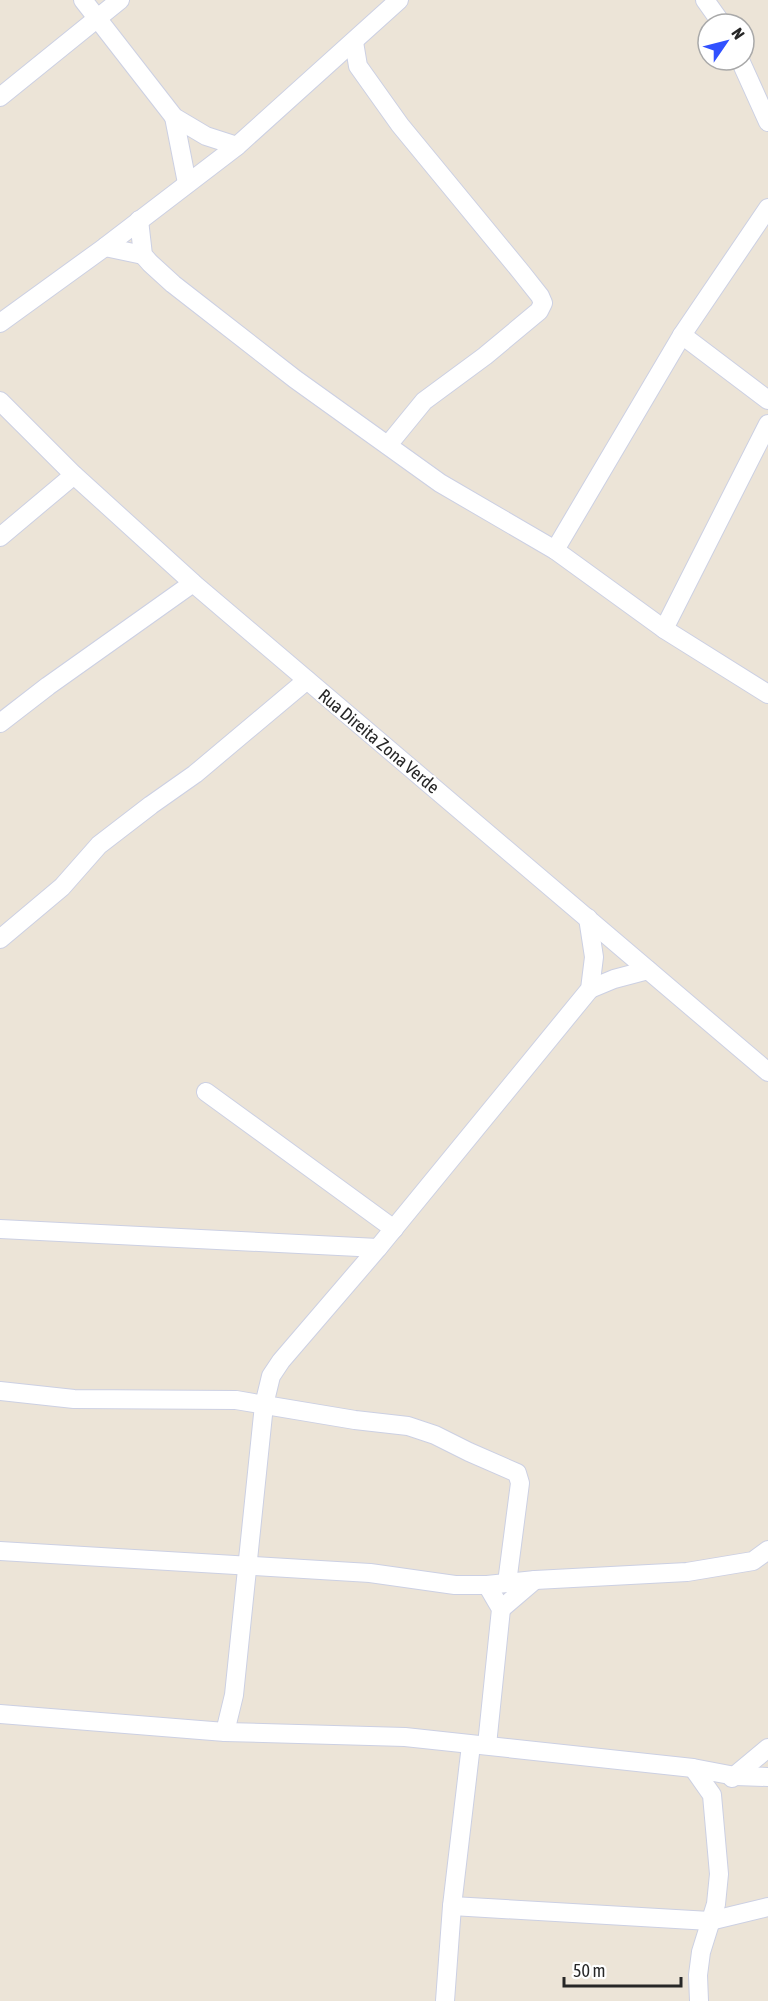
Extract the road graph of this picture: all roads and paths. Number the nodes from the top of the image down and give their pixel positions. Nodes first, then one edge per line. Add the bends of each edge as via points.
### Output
1 (83, 0) edge
2 (120, 0) edge
3 (399, 0) edge
4 (97, 18) junction
5 (354, 42) junction
6 (333, 61) junction
7 (358, 66) junction
8 (745, 72) edge
9 (0, 96) edge
10 (174, 117) junction
11 (768, 122) edge
12 (237, 146) junction
13 (187, 183) junction
14 (768, 208) edge
15 (139, 220) junction
16 (105, 247) junction
17 (143, 255) junction
18 (0, 323) edge
19 (682, 335) junction
20 (768, 400) edge
21 (0, 401) edge
22 (768, 424) edge
23 (388, 446) junction
24 (74, 475) junction
25 (0, 537) edge
26 (555, 550) junction
27 (193, 583) junction
28 (664, 629) junction
29 (307, 680) junction
30 (768, 694) edge
31 (0, 723) edge
32 (588, 918) junction
33 (0, 939) edge
34 (648, 970) junction
35 (590, 989) junction
36 (767, 1068) edge
37 (206, 1092) dead end
38 (0, 1229) edge
39 (394, 1229) junction
40 (378, 1248) junction
41 (272, 1376) junction
42 (0, 1391) edge
43 (236, 1400) junction
44 (264, 1406) junction
45 (0, 1551) edge
46 (763, 1560) edge
47 (246, 1566) junction
48 (535, 1580) junction
49 (507, 1583) junction
50 (487, 1586) junction
51 (501, 1609) junction
52 (0, 1714) edge
53 (225, 1732) junction
54 (479, 1745) junction
55 (768, 1748) edge
56 (693, 1768) junction
57 (735, 1776) junction
58 (768, 1777) edge
59 (712, 1795) junction
60 (452, 1906) junction
61 (768, 1907) edge
62 (710, 1920) junction
63 (445, 2001) edge
64 (699, 2001) edge

1 - 4 street
2 - 4 street
3 - 5 street
4 - 9 street
4 - 10 street
5 - 6 street
5 - 7 street
6 - 7 street
6 - 12 street
7 - 23 street via 400,125 522,272 543,303 539,311 424,401
8 - 11 street
10 - 12 street via 206,136
10 - 13 street
12 - 13 street
13 - 15 street
14 - 19 street
15 - 16 street
15 - 17 street
16 - 17 street
16 - 18 street
17 - 23 street via 229,328
19 - 20 street
19 - 26 street
21 - 24 street, Rua Direita Zona Verde
22 - 28 street
23 - 26 street via 440,483
24 - 25 street
24 - 27 street, Rua Direita Zona Verde
26 - 28 street
27 - 29 street, Rua Direita Zona Verde
27 - 31 street
28 - 30 street
29 - 32 street, Rua Direita Zona Verde
29 - 33 street via 195,774 99,845 62,887
32 - 34 street, Rua Direita Zona Verde
32 - 35 street via 594,957
34 - 35 street
34 - 36 street, Rua Direita Zona Verde
35 - 39 street
37 - 39 street
38 - 40 street
39 - 40 street
40 - 41 street
41 - 43 street
41 - 44 street
42 - 43 street via 75,1399
43 - 44 street
44 - 47 street
44 - 49 street via 408,1426 517,1473 520,1483
45 - 47 street
46 - 48 street via 687,1572
47 - 50 street via 370,1573 455,1586
47 - 53 street via 234,1695
48 - 49 street
48 - 51 street
49 - 50 street
50 - 51 street
51 - 54 street
52 - 53 street
53 - 54 street via 405,1737
54 - 56 street
54 - 60 street
55 - 57 street
56 - 57 street
56 - 59 street
57 - 58 street
57 - 59 street
59 - 62 street via 719,1874 716,1905
60 - 62 street
60 - 63 street
61 - 62 street
62 - 64 street via 701,1952

